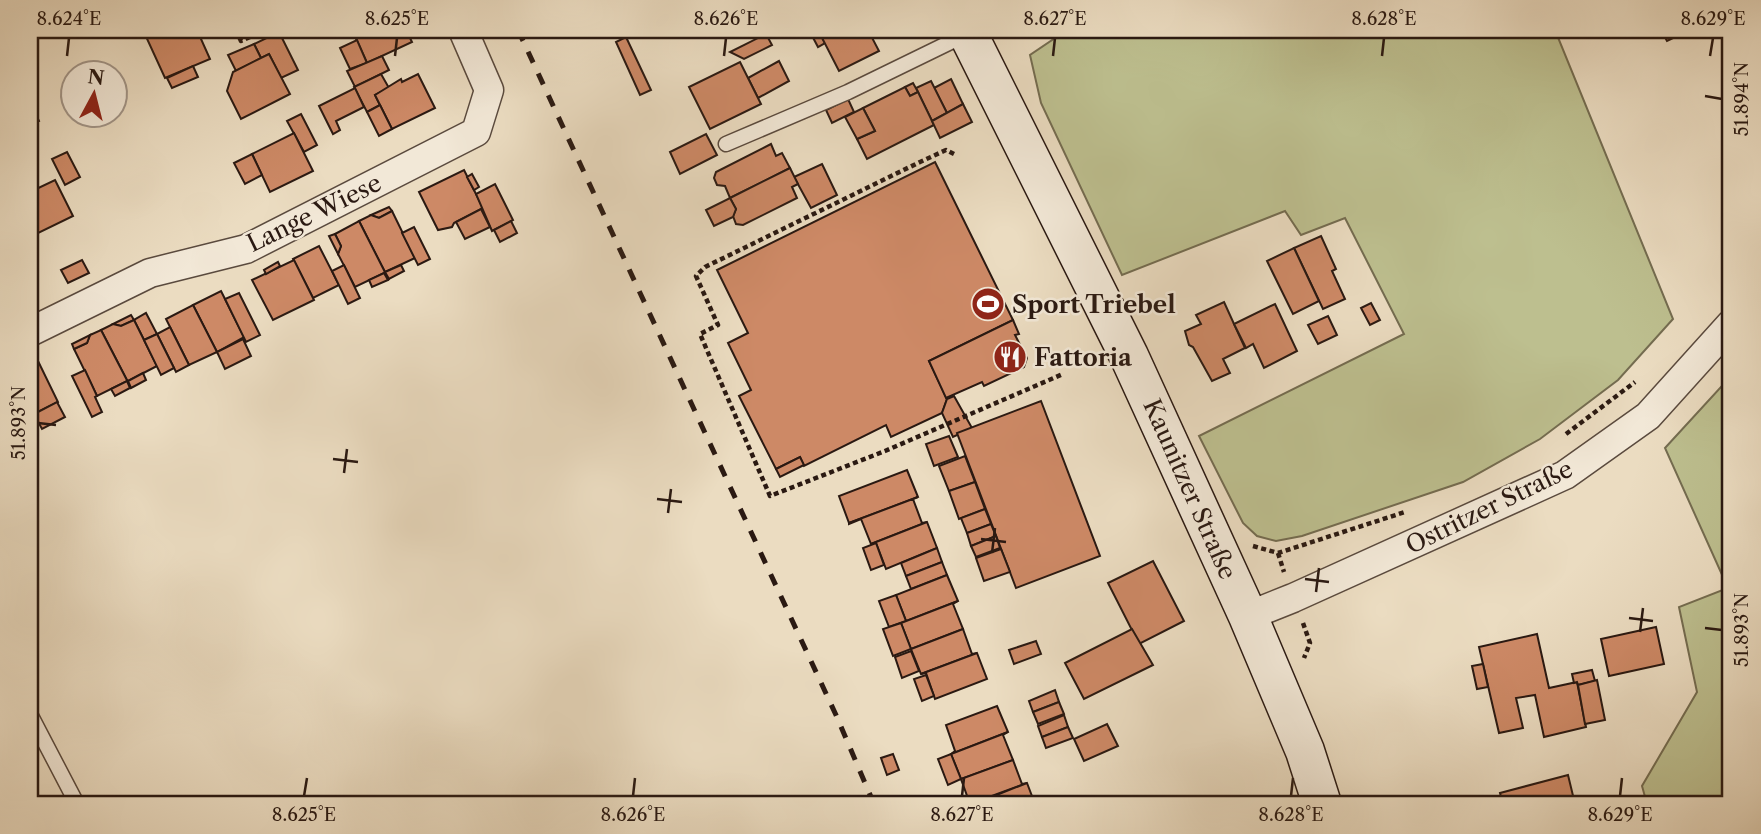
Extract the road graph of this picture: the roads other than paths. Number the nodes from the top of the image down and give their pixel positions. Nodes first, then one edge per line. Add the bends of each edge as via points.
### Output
1 (463, 30) edge
2 (967, 32) edge
3 (726, 144) dead end
4 (1731, 324) edge
5 (30, 332) edge
6 (1248, 616) junction
7 (30, 714) edge
8 (77, 804) edge
9 (1322, 804) edge

1 - 5 street, Lange Wiese via 489,90 476,132 246,249 150,273
2 - 3 lane via 848,92
2 - 6 street, Kaunitzer Straße via 1129,356
4 - 6 street, Ostritzer Straße via 1648,416 1565,475
6 - 9 street, Kaunitzer Straße via 1305,751
7 - 8 lane

